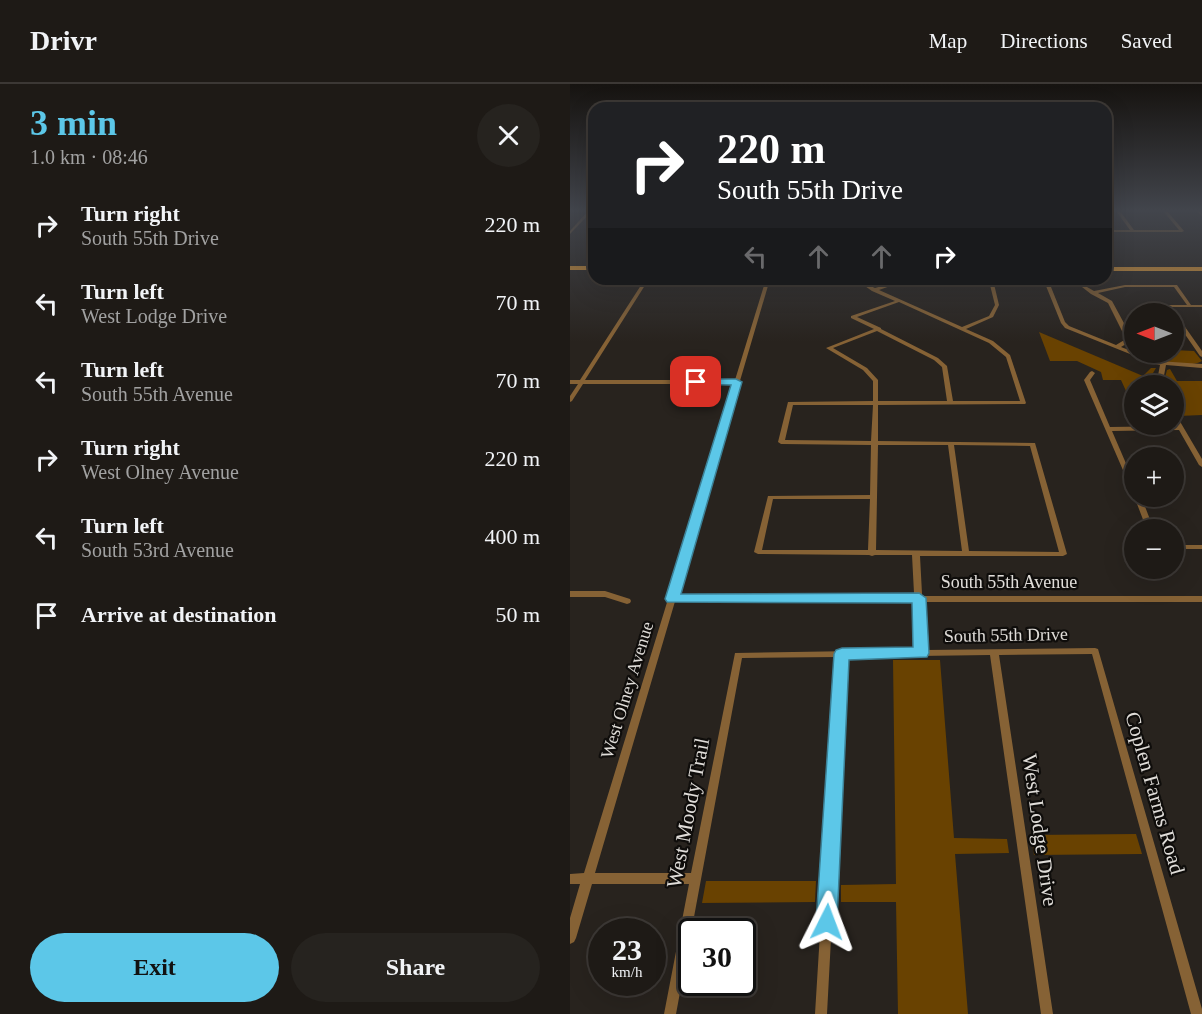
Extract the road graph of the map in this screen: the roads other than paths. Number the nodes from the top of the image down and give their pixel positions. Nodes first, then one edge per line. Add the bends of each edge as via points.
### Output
1 (570, 268) edge
2 (588, 268) edge
3 (1112, 269) edge
4 (1202, 269) edge
5 (643, 285) edge
6 (766, 285) edge
7 (866, 285) edge
8 (890, 285) edge
9 (992, 285) edge
10 (1081, 286) joint
11 (874, 290) junction
12 (1093, 293) junction
13 (898, 301) junction
14 (1190, 306) junction
15 (1202, 306) edge
16 (879, 329) junction
17 (961, 329) junction
18 (1116, 347) junction
19 (1202, 355) edge
20 (1163, 365) junction
21 (1202, 366) edge
22 (1092, 373) dead end
23 (1161, 375) edge
24 (570, 382) edge
25 (581, 382) junction
26 (736, 382) junction
27 (570, 400) edge
28 (875, 403) junction
29 (950, 403) junction
30 (1108, 429) junction
31 (1124, 429) edge
32 (1184, 433) edge
33 (875, 443) junction
34 (951, 444) junction
35 (1200, 457) edge
36 (1202, 465) edge
37 (1124, 466) edge
38 (873, 497) junction
39 (1184, 547) edge
40 (1202, 547) edge
41 (966, 553) junction
42 (872, 554) junction
43 (916, 555) junction
44 (570, 594) edge
45 (919, 598) junction
46 (672, 599) junction
47 (1202, 599) edge
48 (627, 601) dead end
49 (1095, 651) joint
50 (994, 652) junction
51 (921, 653) junction
52 (842, 654) junction
53 (738, 655) joint
54 (696, 878) junction
55 (570, 879) edge
56 (588, 879) junction
57 (570, 939) edge
58 (670, 1014) edge
59 (821, 1014) edge
60 (1047, 1014) edge
61 (1197, 1014) edge

1 - 2 main road
3 - 4 main road
5 - 25 street
6 - 26 street, West Olney Avenue
7 - 11 street
8 - 11 street
9 - 17 street via 997,305 991,317
10 - 12 street
10 - 18 street via 1048,286 1063,323
11 - 13 street
12 - 14 street via 1125,286 1175,286
12 - 18 street via 1110,302 1129,338
13 - 16 street via 852,317
13 - 17 street
14 - 15 street
14 - 19 street via 1167,306
16 - 28 street via 829,348 865,369 876,381
16 - 29 street via 936,359 945,368
17 - 29 street via 991,342 1008,356 1023,403
18 - 20 street
20 - 21 street
20 - 23 street
22 - 30 street via 1088,380
24 - 25 street
25 - 26 street
25 - 27 street
26 - 46 street, West Olney Avenue
28 - 29 street
28 - 33 street
28 - 33 street via 790,403 781,442
30 - 31 street
30 - 37 street
32 - 35 street
33 - 34 street
33 - 38 street
34 - 41 street
34 - 41 street via 1033,444 1063,554
35 - 36 street
38 - 42 street
38 - 42 street via 770,497 758,552
39 - 40 street
41 - 43 street
42 - 43 street
43 - 45 street
44 - 48 street via 605,594
45 - 46 street, South 55th Avenue
45 - 47 street, South 55th Avenue
45 - 51 street
46 - 56 street, West Olney Avenue
49 - 50 street, South 55th Drive
49 - 61 street, Coplen Farms Road
50 - 51 street, South 55th Drive
50 - 60 street, West Lodge Drive
51 - 52 street, South 55th Drive
52 - 53 street, South 55th Drive
52 - 59 street
53 - 54 street, West Moody Trail
54 - 56 street
54 - 58 street, West Moody Trail
55 - 56 street
56 - 57 street, West Olney Avenue

